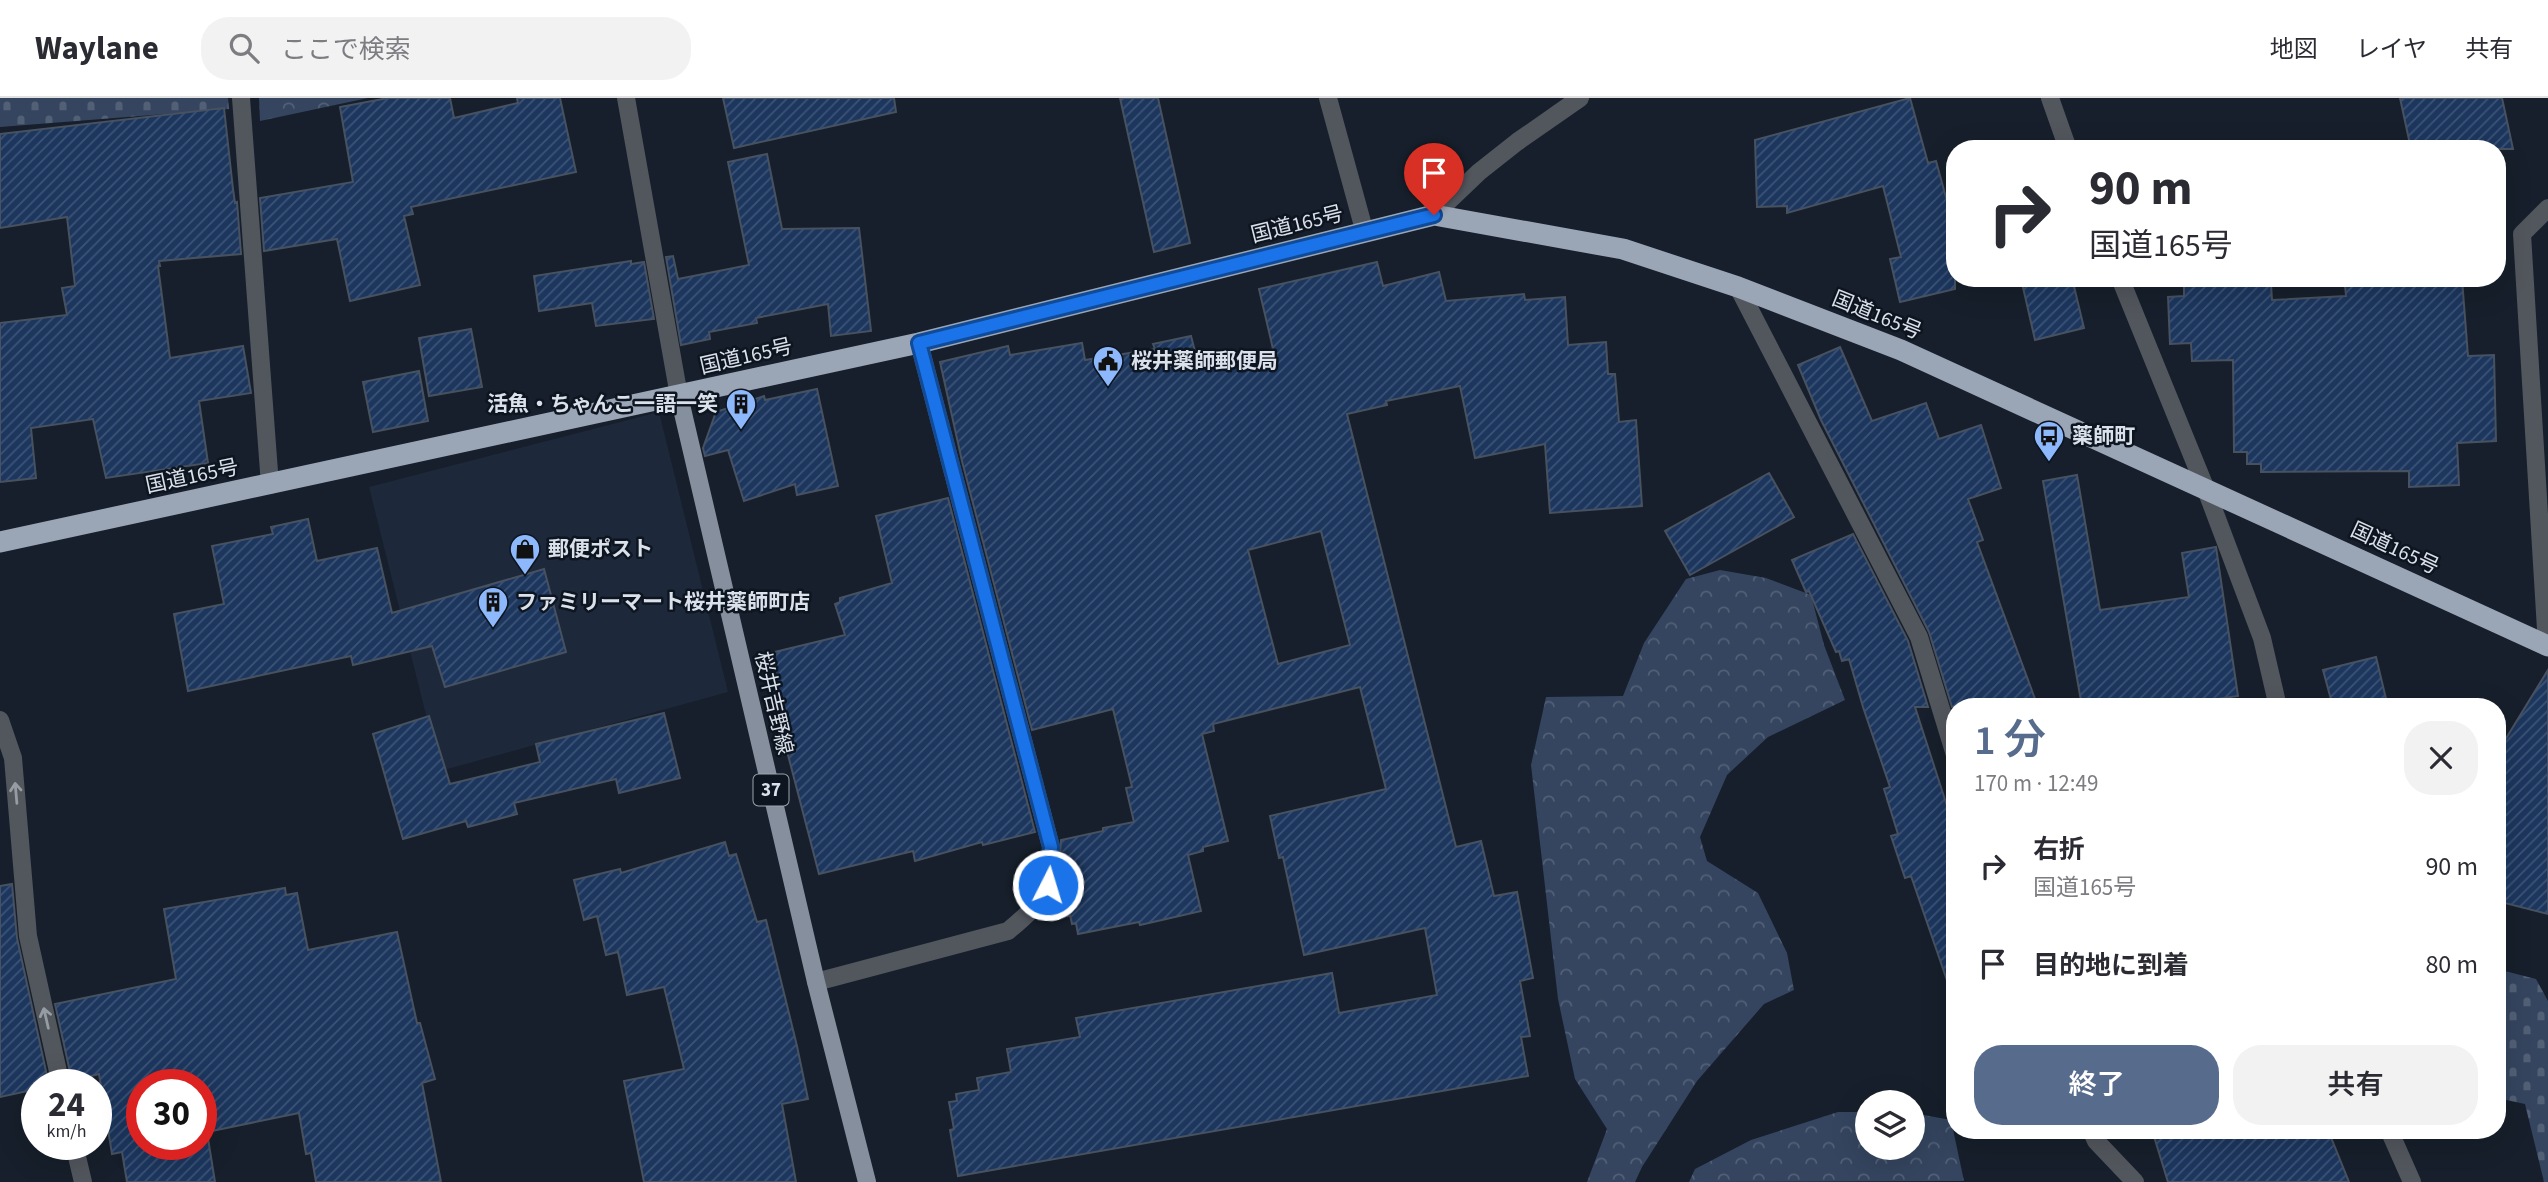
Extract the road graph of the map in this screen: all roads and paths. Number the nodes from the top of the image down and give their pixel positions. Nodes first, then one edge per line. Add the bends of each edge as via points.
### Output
1 (241, 98) edge
2 (626, 98) edge
3 (1328, 98) edge
4 (1580, 98) edge
5 (2050, 98) edge
6 (2065, 140) edge
7 (2548, 208) edge
8 (1434, 215) junction
9 (1365, 233) junction
10 (1738, 287) junction
11 (2124, 287) edge
12 (919, 343) junction
13 (679, 396) junction
14 (271, 485) junction
15 (2205, 488) junction
16 (0, 542) edge
17 (2548, 646) edge
18 (2276, 698) edge
19 (0, 720) edge
20 (1946, 726) edge
21 (816, 982) junction
22 (57, 1069) edge
23 (2095, 1139) edge
24 (2393, 1139) edge
25 (78, 1160) edge
26 (83, 1182) edge
27 (867, 1182) edge
28 (2135, 1182) edge
29 (2412, 1182) edge

1 - 14 street
2 - 13 street
3 - 9 street
4 - 8 street via 1479,172
5 - 6 street
7 - 17 street via 2522,234
8 - 9 highway, 国道165号
8 - 10 highway, 国道165号 via 1623,249
9 - 12 highway, 国道165号
10 - 15 highway, 国道165号 via 1901,350
10 - 20 street via 1919,638
11 - 15 street
12 - 13 highway, 国道165号
12 - 21 street via 1051,847 1048,885 1032,910 1009,930
13 - 14 highway, 国道165号
13 - 21 main road, 桜井吉野線 / 37
14 - 16 highway, 国道165号
15 - 17 highway, 国道165号
15 - 18 street via 2262,638
22 -> 19 street via 27,936 13,758
21 - 27 main road, 桜井吉野線 / 37
23 - 28 street
24 - 29 street
25 - 26 street

